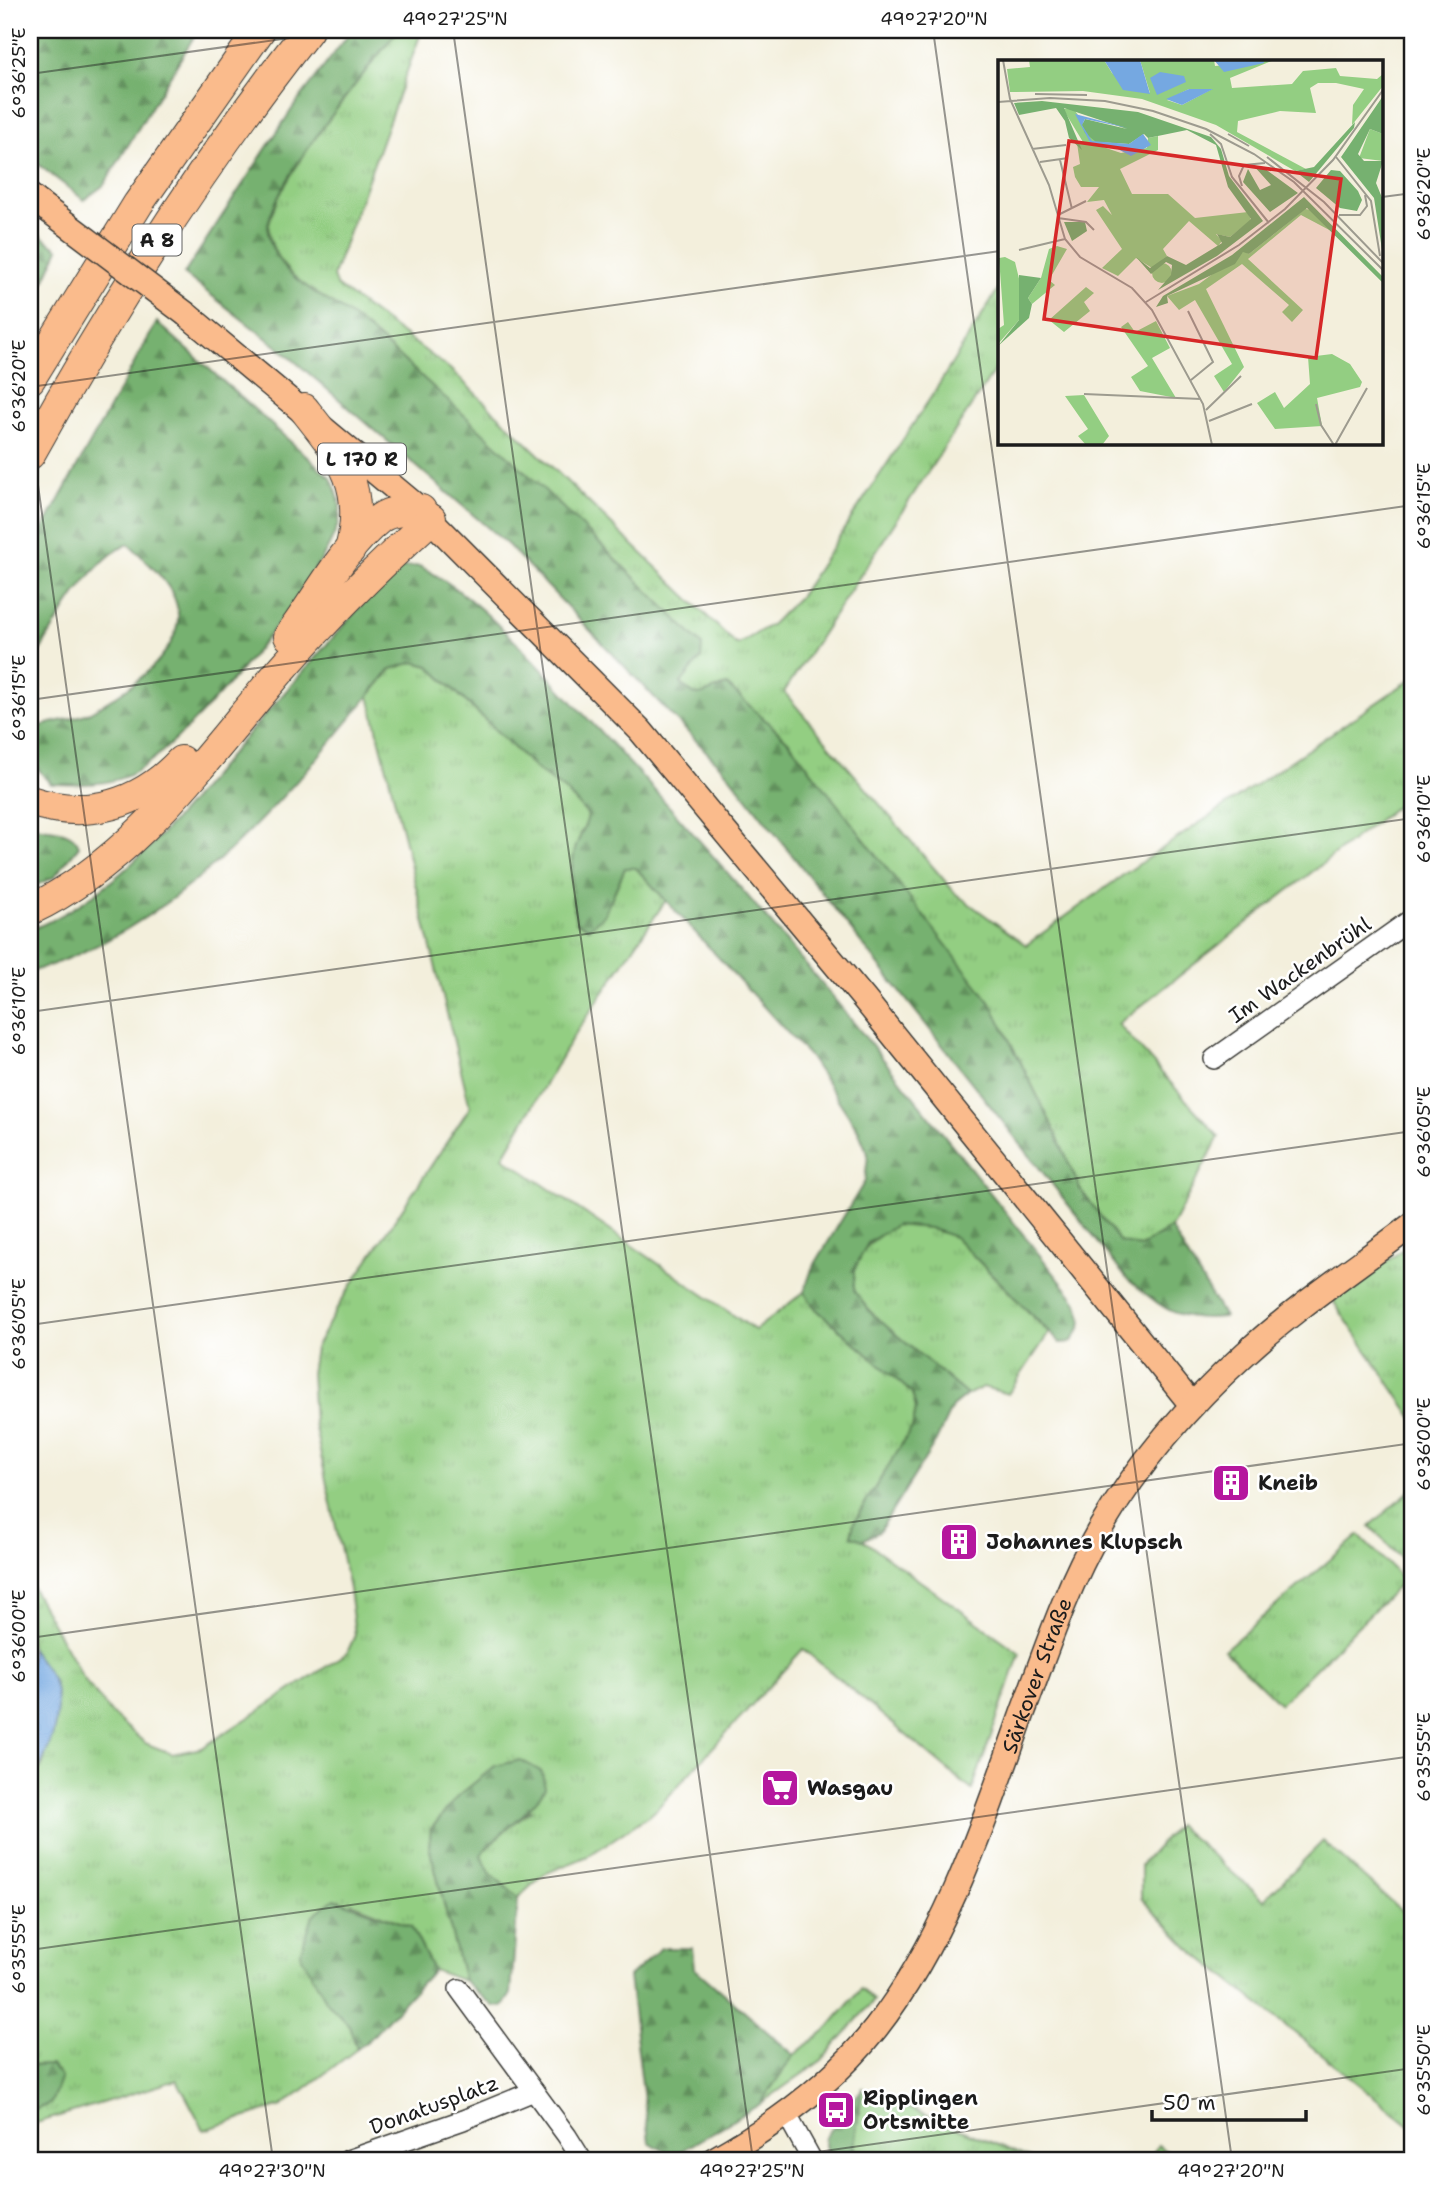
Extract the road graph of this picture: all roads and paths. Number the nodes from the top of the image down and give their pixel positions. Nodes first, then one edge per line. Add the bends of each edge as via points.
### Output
1 (260, 30) edge
2 (308, 30) edge
3 (39, 203) edge
4 (30, 379) edge
5 (304, 410) junction
6 (30, 454) edge
7 (426, 514) junction
8 (350, 550) junction
9 (30, 801) edge
10 (30, 910) edge
11 (1413, 918) edge
12 (1214, 1059) dead end
13 (1413, 1224) edge
14 (1192, 1405) junction
15 (459, 1989) dead end
16 (534, 2091) junction
17 (786, 2113) junction
18 (348, 2160) edge
19 (582, 2160) edge
20 (713, 2160) edge
21 (812, 2160) edge

1 - 4 highway, A 8 via 138,204
2 - 6 highway, A 8 via 164,229 79,364
3 - 5 main road, L 170 R, bridge
5 - 7 main road, L 170 R
5 - 8 highway via 339,453 353,482 357,507
7 - 8 highway via 403,510 380,517
7 - 10 highway via 110,862 67,892
7 - 14 main road, L 170 R via 640,730 694,791
8 - 9 highway via 274,656 158,782 142,794 107,807 59,809
11 - 12 street, Im Wackenbrühl
13 - 14 main road, Särkover Straße via 1247,1351
14 - 17 main road, Särkover Straße via 1124,1491 1081,1567 1057,1617 978,1840 916,1968 875,2030
15 - 16 street, Donatusplatz
16 - 18 street, Donatusplatz
16 - 19 street, Donatusplatz
17 - 20 main road, Särkover Straße
17 - 21 street

